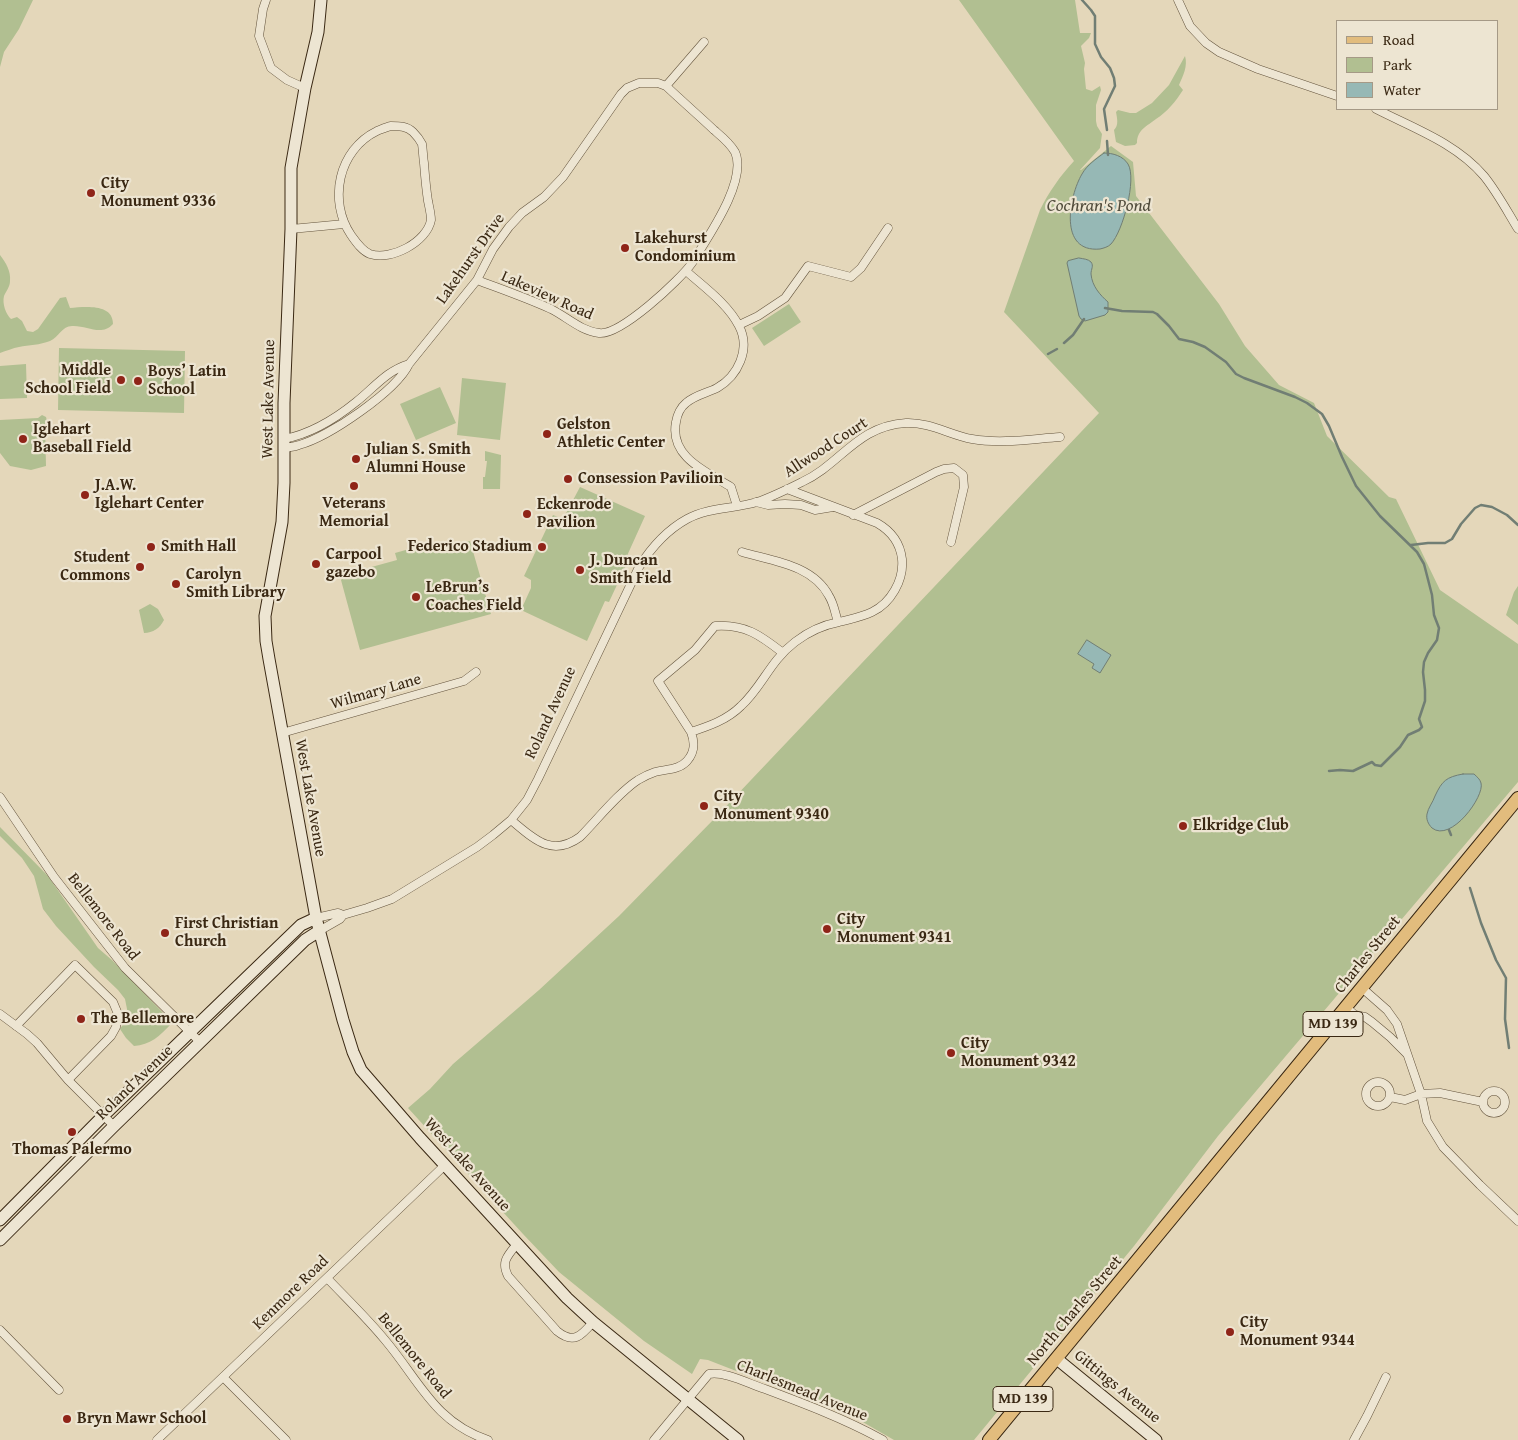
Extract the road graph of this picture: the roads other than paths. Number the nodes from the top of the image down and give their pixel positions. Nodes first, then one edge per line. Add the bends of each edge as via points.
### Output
1 (266, 0) edge
2 (321, 0) edge
3 (1178, 0) edge
4 (704, 42) dead end
5 (666, 86) junction
6 (305, 88) junction
7 (1336, 96) edge
8 (1378, 110) edge
9 (344, 224) junction
10 (1517, 224) edge
11 (888, 228) dead end
12 (291, 229) junction
13 (686, 271) junction
14 (476, 280) junction
15 (739, 325) junction
16 (1060, 437) dead end
17 (284, 443) junction
18 (787, 490) junction
19 (756, 502) junction
20 (737, 506) junction
21 (833, 507) junction
22 (853, 515) junction
23 (951, 542) dead end
24 (742, 552) dead end
25 (838, 622) junction
26 (782, 652) junction
27 (476, 672) dead end
28 (691, 732) junction
29 (282, 733) junction
30 (0, 797) edge
31 (1518, 798) edge
32 (511, 820) junction
33 (343, 915) junction
34 (316, 918) junction
35 (319, 931) junction
36 (1362, 988) junction
37 (1346, 1007) junction
38 (0, 1014) edge
39 (16, 1026) junction
40 (190, 1032) junction
41 (200, 1042) junction
42 (1408, 1055) junction
43 (68, 1080) junction
44 (1421, 1094) junction
45 (1390, 1097) dead end
46 (1482, 1102) dead end
47 (103, 1116) junction
48 (114, 1126) junction
49 (445, 1166) junction
50 (0, 1220) edge
51 (1518, 1221) edge
52 (0, 1240) edge
53 (517, 1244) junction
54 (1147, 1250) joint
55 (327, 1278) junction
56 (594, 1322) junction
57 (0, 1330) edge
58 (1057, 1359) junction
59 (223, 1377) junction
60 (1386, 1377) dead end
61 (59, 1390) dead end
62 (688, 1400) junction
63 (157, 1440) edge
64 (286, 1440) edge
65 (488, 1440) edge
66 (654, 1440) edge
67 (738, 1440) edge
68 (883, 1440) edge
69 (989, 1440) edge
70 (1156, 1440) edge
71 (1354, 1440) edge

1 - 6 street via 259,36 271,68
2 - 6 street, West Lake Avenue via 318,32
3 - 7 street via 1190,26 1219,52
4 - 5 street
5 - 13 street, Lakeview Road via 724,139 735,153 738,168 724,209
5 - 14 street, Lakehurst Drive via 639,83 621,94 563,177 508,227
6 - 12 street, West Lake Avenue via 291,168
8 - 10 street via 1459,152 1484,176
9 - 9 street via 359,245 375,255 403,251 424,233 431,219 421,144 413,132 404,127 387,126 367,137 349,155 339,193
9 - 12 street
11 - 15 street via 861,268 851,277 808,266 785,298
12 - 17 street, West Lake Avenue
13 - 14 street, Lakeview Road via 654,301 616,329 601,334 552,310
13 - 15 street via 722,304
14 - 17 street, Lakehurst Drive via 409,364 405,374 373,402 313,440 300,445
15 - 20 street via 744,345 739,366 719,387 686,403 674,429 679,448 685,456 731,486
16 - 18 street, Allwood Court via 985,441 921,424 895,425 863,437 824,468
17 - 29 street, West Lake Avenue via 282,522 265,616 266,641
18 - 19 street, Allwood Court
18 - 21 street
19 - 20 street, Roland Avenue
19 - 21 street via 801,505 815,510
20 - 32 street, Roland Avenue via 704,512 688,519 664,536 644,558 538,779
21 - 22 street
22 - 23 street via 936,472 954,468 963,475 964,487
22 - 25 street via 877,523 892,534 900,552 902,570 896,588 878,609
24 - 25 street via 800,569 816,580 830,596
25 - 26 street via 808,633
26 - 28 street via 741,707 722,720
26 - 28 street via 753,632 740,627 715,626 695,650 658,681
27 - 29 street, Wilmary Lane via 464,681
28 - 32 street via 694,741 692,754 684,764 636,781 580,837 564,846 544,844
29 - 34 street, West Lake Avenue
30 - 40 street, Bellemore Road via 54,877 125,968
31 - 36 main road, Charles Street / MD 139
32 - 33 street, Roland Avenue via 477,847 392,899
33 - 34 street, Roland Avenue via 338,912
33 - 35 street, Roland Avenue
34 - 35 street, West Lake Avenue
34 - 40 street, Roland Avenue via 301,925
35 - 41 street, Roland Avenue via 305,940
35 - 49 street, West Lake Avenue via 361,1070
36 - 37 main road, Charles Street / MD 139
36 - 42 street via 1387,1010 1397,1024
37 - 42 street via 1372,1022
37 - 54 main road, Charles Street / MD 139
38 - 39 street
39 - 43 street via 37,1043
39 - 43 street via 75,965 113,1002 118,1014 114,1031
40 - 41 street, Bellemore Road
40 - 47 street, Roland Avenue
41 - 48 street, Roland Avenue
42 - 44 street
43 - 47 street
44 - 45 street via 1405,1100
44 - 46 street via 1448,1094
44 - 51 street via 1427,1121 1443,1147
47 - 48 street
47 - 50 street, Roland Avenue
48 - 52 street, Roland Avenue
49 - 53 street, West Lake Avenue
49 - 55 street, Kenmore Road
53 - 56 street, West Lake Avenue via 556,1288
53 - 56 street via 508,1255 505,1270 557,1331 566,1337 578,1337
54 - 58 main road, North Charles Street / MD 139
55 - 59 street, Kenmore Road
55 - 65 street, Bellemore Road via 384,1338 440,1412 465,1430
56 - 62 street, West Lake Avenue
57 - 61 street
58 - 69 main road, North Charles Street / MD 139
58 - 70 street, Gittings Avenue
59 - 63 street, Kenmore Road
59 - 64 street
60 - 71 street
62 - 66 street
62 - 67 street, West Lake Avenue
62 - 68 street, Charlesmead Avenue via 709,1374 724,1374 851,1423

